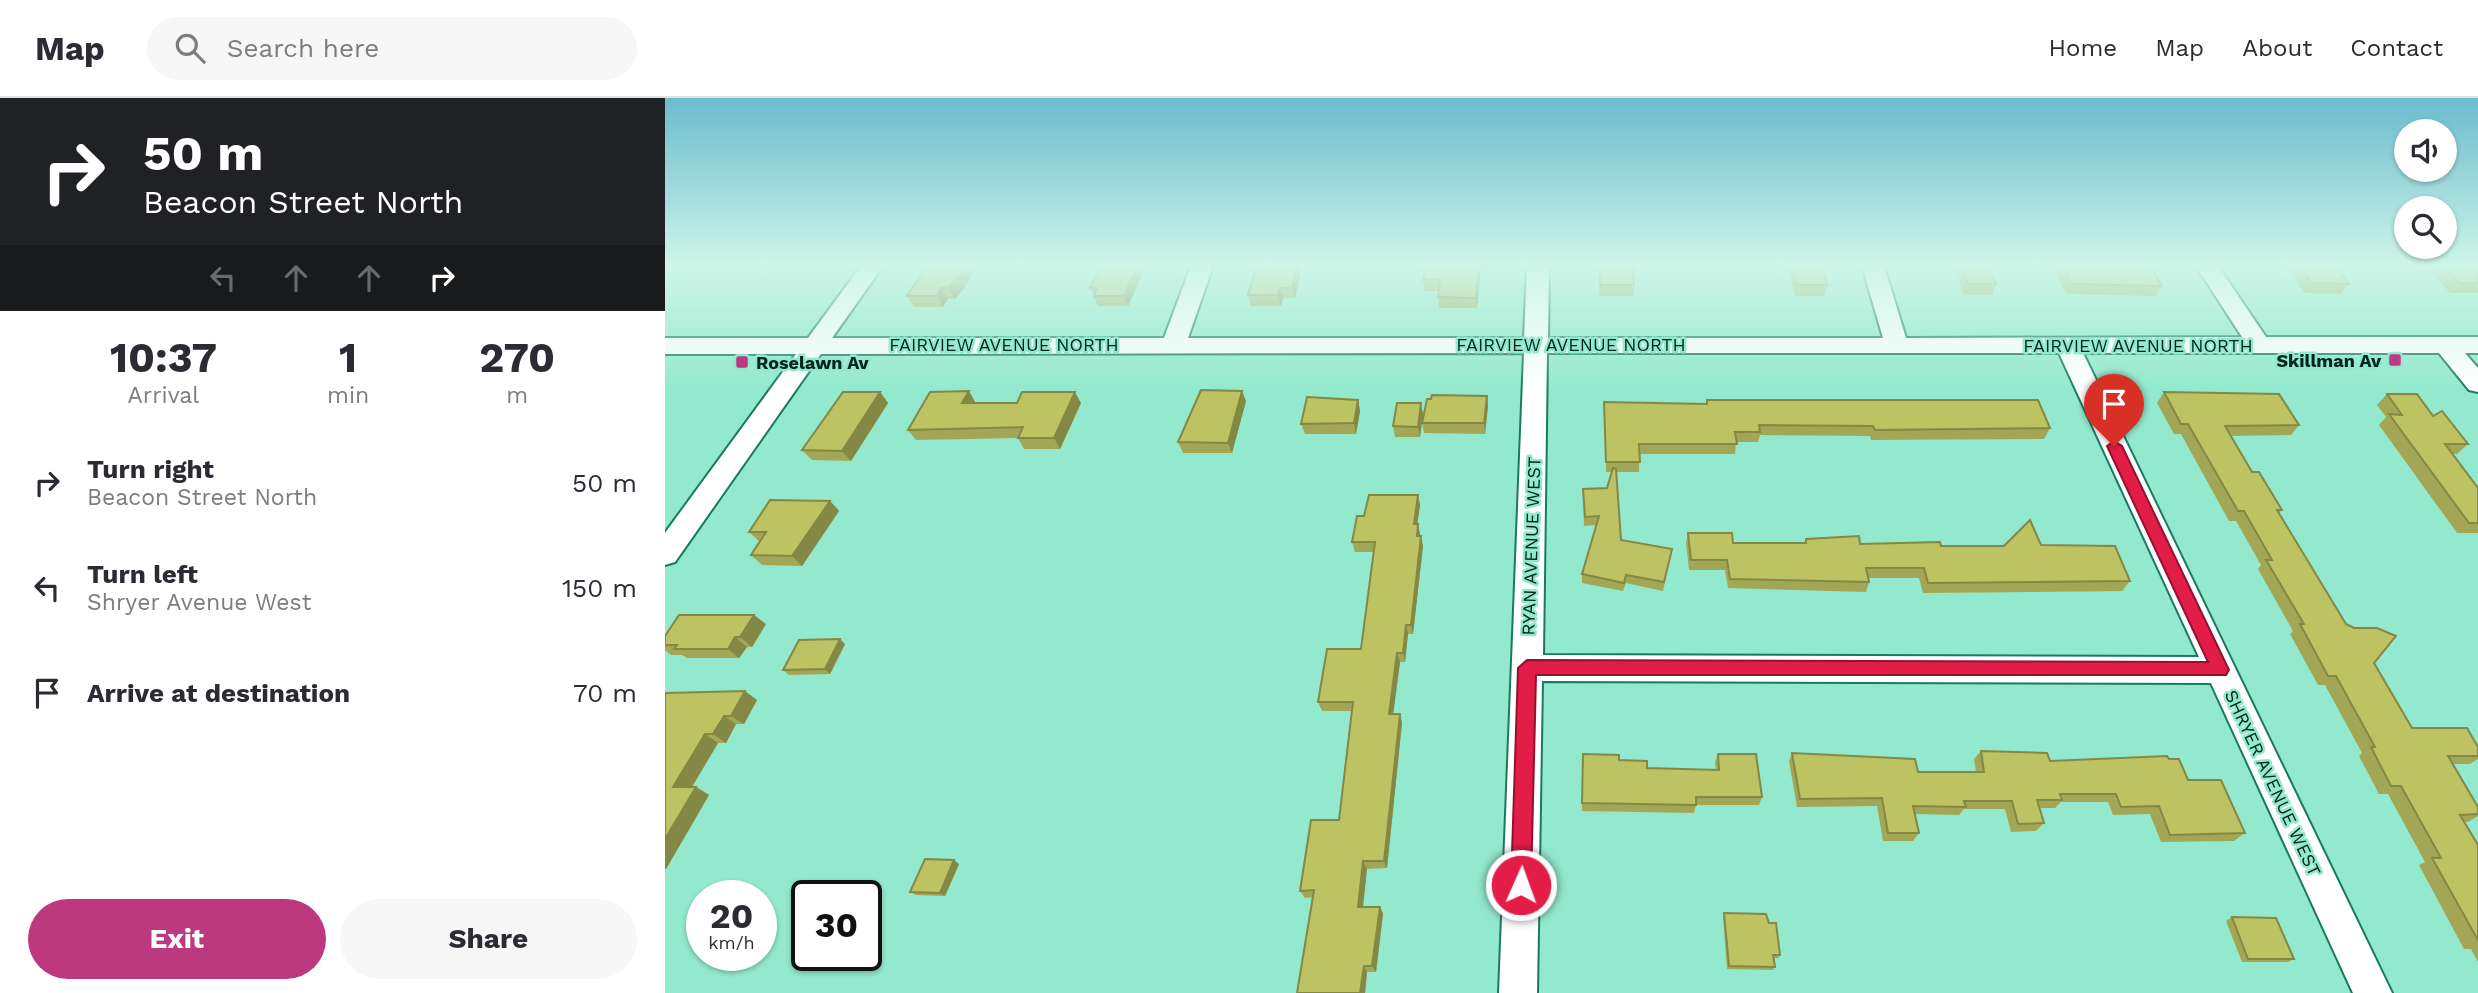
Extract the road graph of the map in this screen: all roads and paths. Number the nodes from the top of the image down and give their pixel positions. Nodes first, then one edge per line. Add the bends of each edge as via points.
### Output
1 (843, 308) edge
2 (1187, 308) edge
3 (1537, 308) edge
4 (1886, 308) edge
5 (2234, 308) edge
6 (1174, 343) junction
7 (1536, 344) junction
8 (665, 345) edge
9 (817, 345) junction
10 (1897, 345) junction
11 (2067, 345) junction
12 (2259, 345) junction
13 (2445, 345) junction
14 (2478, 345) edge
15 (2478, 384) edge
16 (665, 554) edge
17 (1527, 668) junction
18 (2220, 670) junction
19 (1518, 993) edge
20 (2373, 993) edge

1 - 9 street
2 - 6 street
3 - 7 street, RYAN AVENUE WEST
4 - 10 street
5 - 12 street
6 - 7 street, FAIRVIEW AVENUE NORTH
6 - 9 street, FAIRVIEW AVENUE NORTH
7 - 10 street, FAIRVIEW AVENUE NORTH
7 - 17 street, RYAN AVENUE WEST
8 - 9 street, FAIRVIEW AVENUE NORTH
9 - 16 street
10 - 11 street, FAIRVIEW AVENUE NORTH
11 - 12 street, FAIRVIEW AVENUE NORTH
11 - 18 street, SHRYER AVENUE WEST
12 - 13 street, FAIRVIEW AVENUE NORTH
13 - 14 street, FAIRVIEW AVENUE NORTH
13 - 15 street
17 - 18 street
17 - 19 street, RYAN AVENUE WEST
18 - 20 street, SHRYER AVENUE WEST

